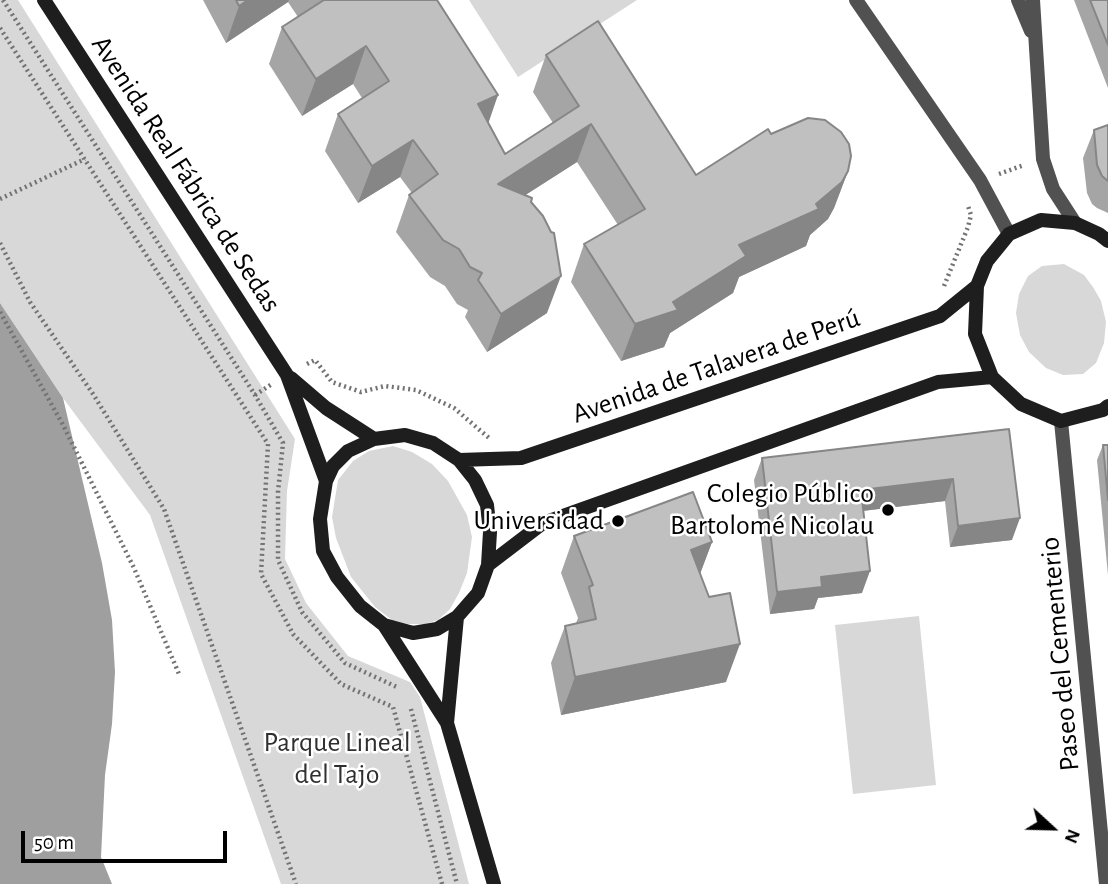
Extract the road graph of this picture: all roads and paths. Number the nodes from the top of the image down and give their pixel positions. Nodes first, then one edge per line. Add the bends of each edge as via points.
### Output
1 (3, 0) edge
2 (44, 0) edge
3 (856, 0) edge
4 (1018, 0) edge
5 (1033, 0) edge
6 (0, 28) edge
7 (1035, 40) junction
8 (85, 159) junction
9 (1042, 159) junction
10 (980, 180) junction
11 (0, 199) edge
12 (1075, 223) junction
13 (1009, 234) junction
14 (1108, 241) edge
15 (0, 243) edge
16 (977, 286) junction
17 (937, 291) dead end
18 (0, 312) edge
19 (287, 375) junction
20 (992, 377) junction
21 (255, 395) junction
22 (1108, 406) edge
23 (1061, 421) junction
24 (374, 439) junction
25 (500, 440) dead end
26 (459, 460) junction
27 (326, 481) junction
28 (488, 565) junction
29 (457, 617) junction
30 (384, 625) junction
31 (179, 674) dead end
32 (407, 691) dead end
33 (410, 704) dead end
34 (447, 723) junction
35 (1102, 779) edge
36 (296, 884) edge
37 (442, 884) edge
38 (457, 884) edge
39 (494, 884) edge
40 (1106, 884) edge

1 - 21 path
2 - 19 street, Avenida Real Fábrica de Sedas
3 - 10 street
4 - 7 street
5 - 7 street
6 - 8 path
7 - 9 street
8 - 11 path
8 - 37 path via 268,444 261,574 293,634 341,684 393,706
9 - 10 path
9 - 12 street
10 - 13 street
10 - 17 path via 967,201 968,227 944,286
12 - 13 street via 1041,220
12 - 14 street
13 - 16 street via 987,261
15 - 36 path via 30,302 164,509
16 - 20 street via 975,334
16 - 26 street, Avenida de Talavera de Perú via 940,316 534,454
18 - 31 path via 128,556
19 - 21 path
19 - 24 street, Avenida Real Fábrica de Sedas
19 - 25 path via 315,360 332,382 361,392 385,386 416,390 454,408 490,439
19 - 27 street, Avenida Real Fábrica de Sedas
20 - 23 street via 1021,404
20 - 28 street via 938,382 543,523
21 - 32 path via 283,443 278,560 302,612 345,663
22 - 23 street
23 - 35 street, Paseo del Cementerio
24 - 26 street, Avenida Real Fábrica de Sedas via 405,435 433,443
24 - 27 street, Avenida Real Fábrica de Sedas via 348,451
26 - 28 street, Avenida Real Fábrica de Sedas via 487,505 491,532
27 - 30 street, Avenida Real Fábrica de Sedas via 320,519 323,551 360,606
28 - 29 street, Avenida Real Fábrica de Sedas via 478,593
29 - 30 street, Avenida Real Fábrica de Sedas via 437,629 413,633
29 - 34 street, Avenida Real Fábrica de Sedas
30 - 34 street, Avenida Real Fábrica de Sedas
33 - 38 path
34 - 39 street, Avenida Real Fábrica de Sedas
35 - 40 street, Paseo del Cementerio

